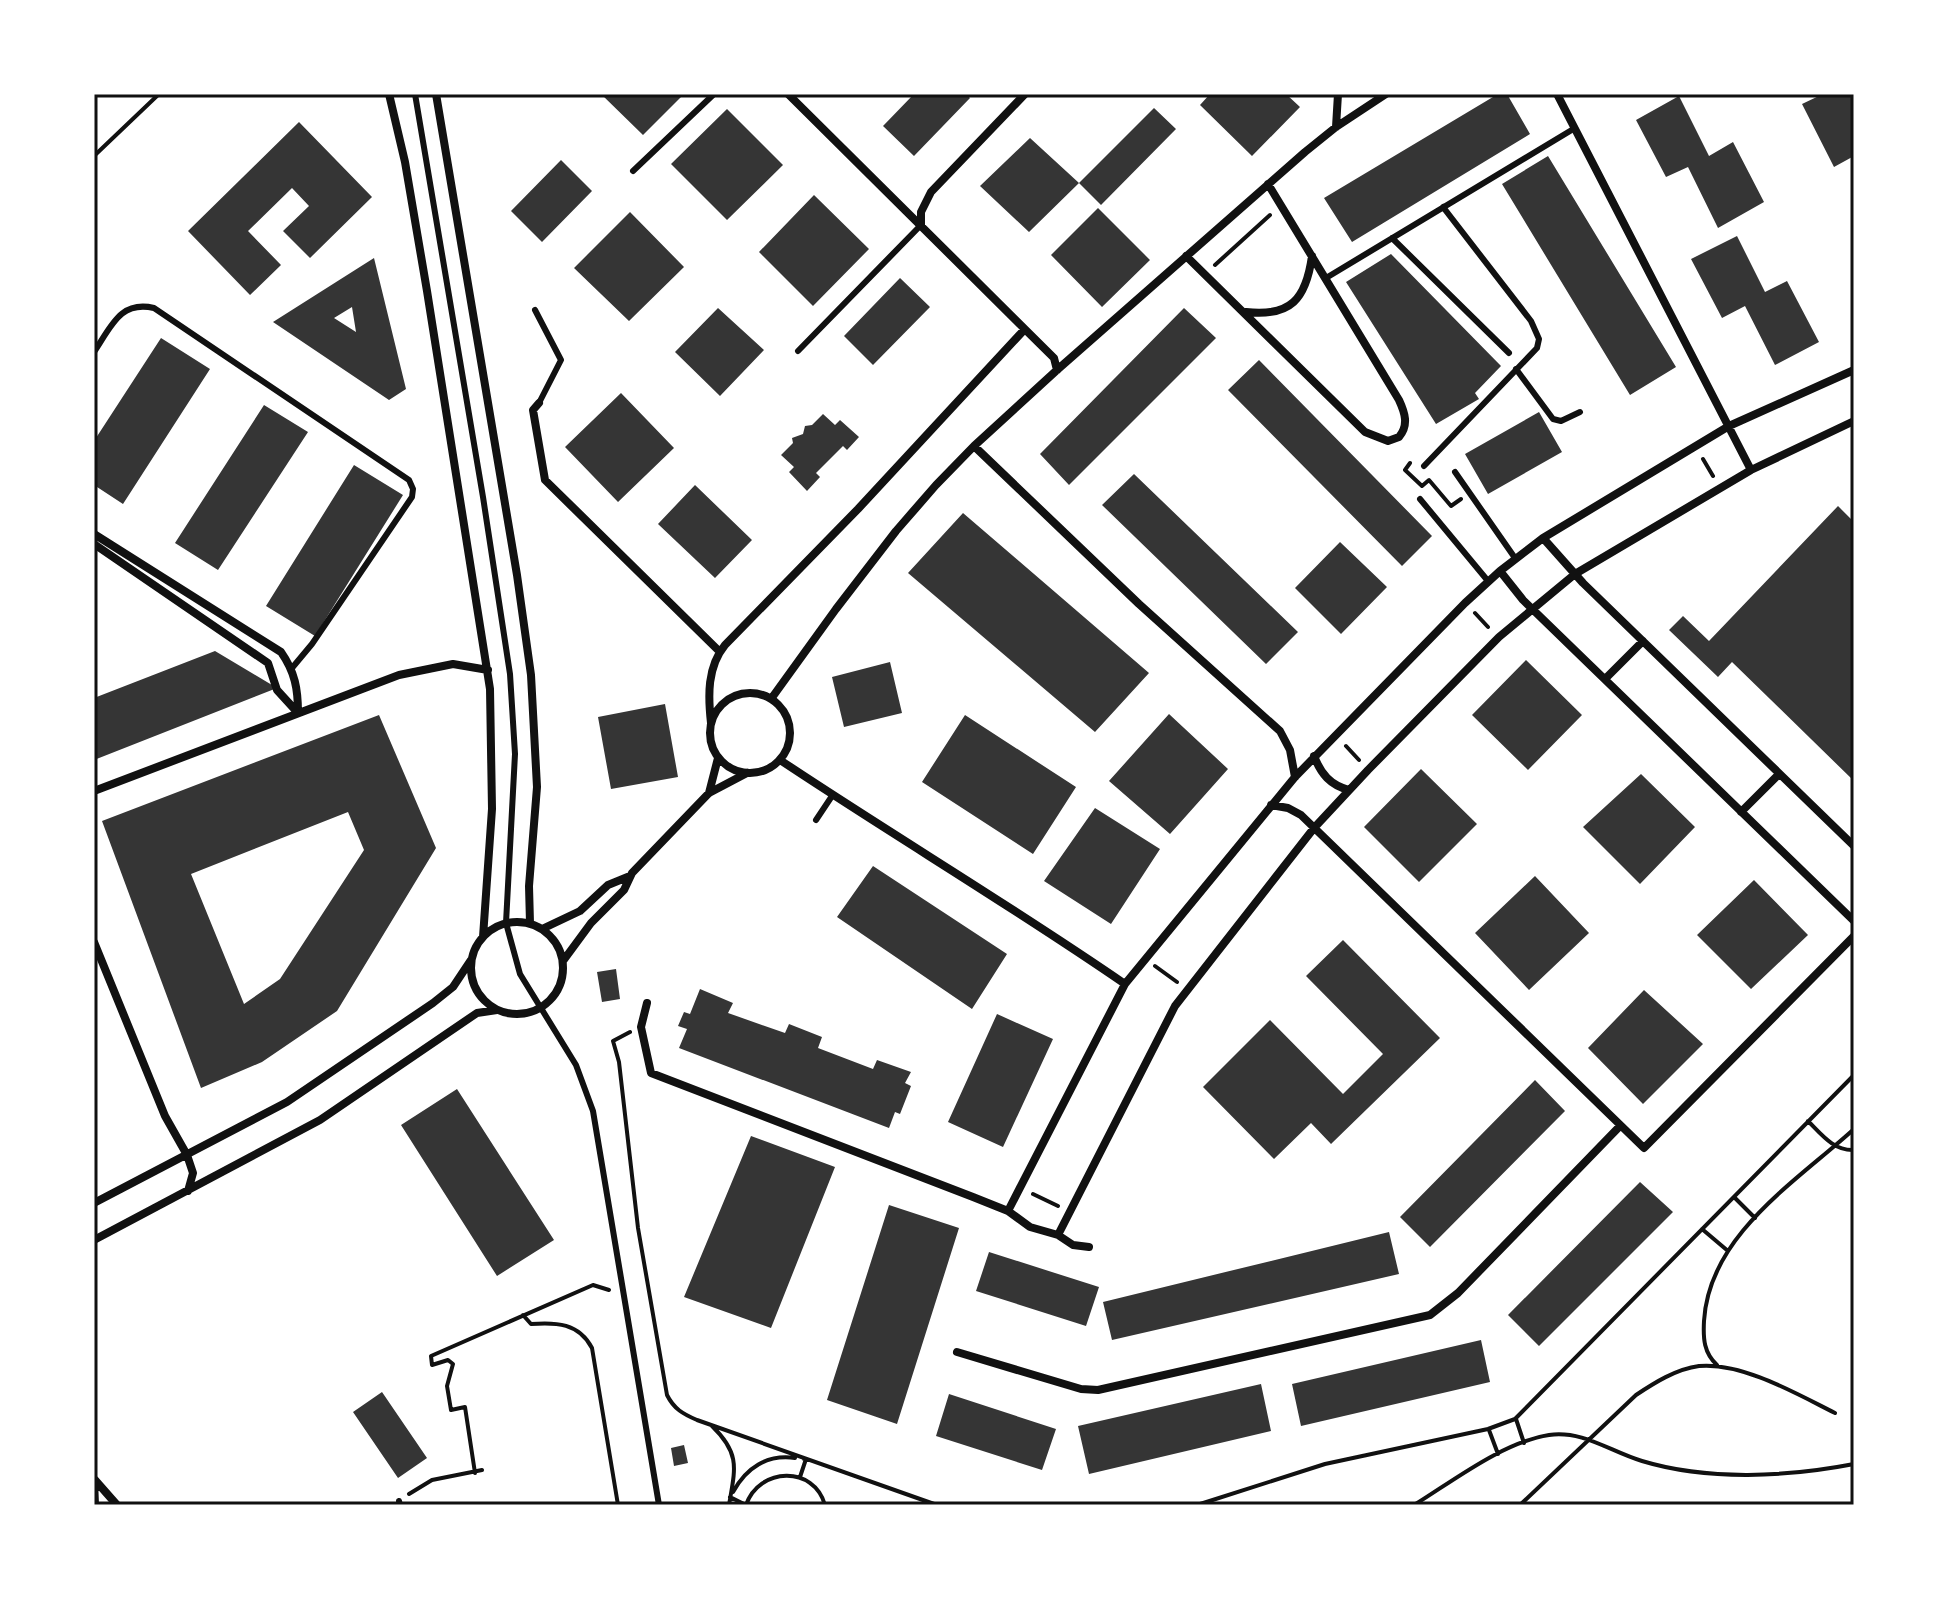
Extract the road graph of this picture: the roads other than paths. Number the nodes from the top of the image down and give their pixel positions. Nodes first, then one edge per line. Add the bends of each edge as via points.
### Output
1 (389, 94) edge
2 (415, 94) edge
3 (436, 94) edge
4 (714, 94) edge
5 (788, 94) edge
6 (1025, 94) edge
7 (1338, 94) edge
8 (1557, 94) edge
9 (1382, 95) edge
10 (1336, 127) junction
11 (1575, 128) junction
12 (633, 171) dead end
13 (1268, 184) junction
14 (1443, 207) junction
15 (921, 225) junction
16 (1392, 238) junction
17 (1186, 256) junction
18 (1312, 256) junction
19 (1326, 278) junction
20 (535, 310) dead end
21 (1245, 312) junction
22 (1024, 330) junction
23 (798, 351) dead end
24 (94, 352) edge
25 (1509, 353) dead end
26 (1516, 369) junction
27 (1057, 370) junction
28 (1854, 370) edge
29 (539, 403) joint
30 (1580, 412) dead end
31 (1854, 421) edge
32 (1729, 426) junction
33 (974, 446) junction
34 (1424, 466) dead end
35 (1751, 470) junction
36 (1455, 472) dead end
37 (1420, 499) dead end
38 (94, 534) edge
39 (1543, 538) junction
40 (94, 544) edge
41 (1515, 558) junction
42 (1500, 571) junction
43 (1575, 574) junction
44 (1488, 581) junction
45 (1532, 608) junction
46 (1643, 641) junction
47 (719, 651) junction
48 (292, 668) junction
49 (488, 670) junction
50 (1606, 678) junction
51 (771, 699) junction
52 (298, 713) junction
53 (711, 723) junction
54 (1314, 756) junction
55 (718, 758) junction
56 (780, 760) junction
57 (747, 773) junction
58 (1779, 774) junction
59 (1295, 777) junction
60 (1349, 790) junction
61 (94, 791) edge
62 (709, 793) junction
63 (832, 796) junction
64 (1271, 805) junction
65 (1741, 812) junction
66 (816, 820) dead end
67 (1314, 828) junction
68 (1854, 846) edge
69 (630, 876) junction
70 (1854, 921) edge
71 (506, 923) junction
72 (530, 923) junction
73 (542, 929) junction
74 (1854, 936) edge
75 (483, 937) junction
76 (94, 942) edge
77 (471, 960) junction
78 (563, 961) junction
79 (1125, 984) junction
80 (647, 1003) dead end
81 (541, 1008) junction
82 (497, 1010) junction
83 (1620, 1126) junction
84 (187, 1155) junction
85 (188, 1191) junction
86 (94, 1203) edge
87 (1008, 1211) junction
88 (1058, 1235) junction
89 (94, 1240) edge
90 (1089, 1247) dead end
91 (957, 1352) dead end
92 (94, 1479) edge
93 (95, 1505) edge
94 (117, 1505) edge
95 (659, 1505) edge

1 - 49 street via 405,162
2 - 71 lane via 510,674 515,754
3 - 72 street via 531,675 537,787
4 - 12 lane
5 - 15 street
6 - 15 street via 931,192
7 - 10 street
8 - 11 street
9 - 10 street
10 - 13 street
11 - 14 lane
11 - 32 street
13 - 17 street
13 - 18 street
14 - 16 lane
14 - 26 lane via 1531,321 1537,348
15 - 22 street
15 - 23 lane
16 - 19 lane
16 - 25 lane
17 - 21 street
17 - 27 street
18 - 19 street
18 - 21 street via 1306,286 1294,303 1273,313
19 - 21 street via 1403,408 1404,429 1393,439 1365,432
20 - 29 lane via 561,360
22 - 27 street via 1054,358
22 - 47 street
24 - 48 lane via 131,307 154,308 409,480 412,497
26 - 30 lane via 1553,419
26 - 34 lane
27 - 33 street
28 - 32 street
29 - 47 street via 533,410 545,480
31 - 35 street
32 - 35 street
32 - 39 street
33 - 51 street via 896,531
33 - 59 street via 1280,731
35 - 43 street
36 - 41 lane
37 - 44 lane
38 - 48 street via 281,652
39 - 41 street
39 - 43 street
40 - 52 street via 268,663 277,690
41 - 42 street
42 - 44 street
42 - 45 street
43 - 45 street
43 - 46 street
44 - 54 street
45 - 50 street
45 - 60 street
46 - 50 street
46 - 58 street
47 - 53 street via 708,701
48 - 52 street
49 - 52 street via 453,664 399,675
49 - 75 street via 493,787
50 - 65 street
51 - 53 street via 748,693 735,696
51 - 56 street via 790,728
52 - 61 street
53 - 55 street
54 - 59 street
54 - 60 street via 1325,777
55 - 57 street
55 - 62 street
56 - 57 street
56 - 63 street
57 - 62 street
58 - 65 street
58 - 68 street
59 - 64 street
60 - 67 street
62 - 69 street
63 - 66 lane
63 - 79 street
64 - 67 street via 1298,812
64 - 79 street
65 - 70 street
67 - 83 street
67 - 88 street via 1175,1006
69 - 73 street via 608,885 580,911
69 - 78 street
71 - 72 street
71 - 75 street
71 - 81 lane via 520,974
72 - 73 street
73 - 78 street
74 - 83 street via 1644,1148
75 - 77 street
76 - 84 street via 165,1116
77 - 82 street via 476,989
77 - 84 street via 453,987 421,1012 287,1102
78 - 81 street via 560,988
79 - 87 street
80 - 87 street via 641,1027 651,1073
81 - 82 street via 517,1015
81 - 95 lane via 576,1065 593,1111
82 - 85 street via 477,1013 320,1120
83 - 91 street via 1458,1293 1430,1315 1098,1390
84 - 85 street via 193,1173
84 - 86 street
85 - 89 street
87 - 88 street via 1030,1227
88 - 90 street
92 - 93 street
92 - 94 street

